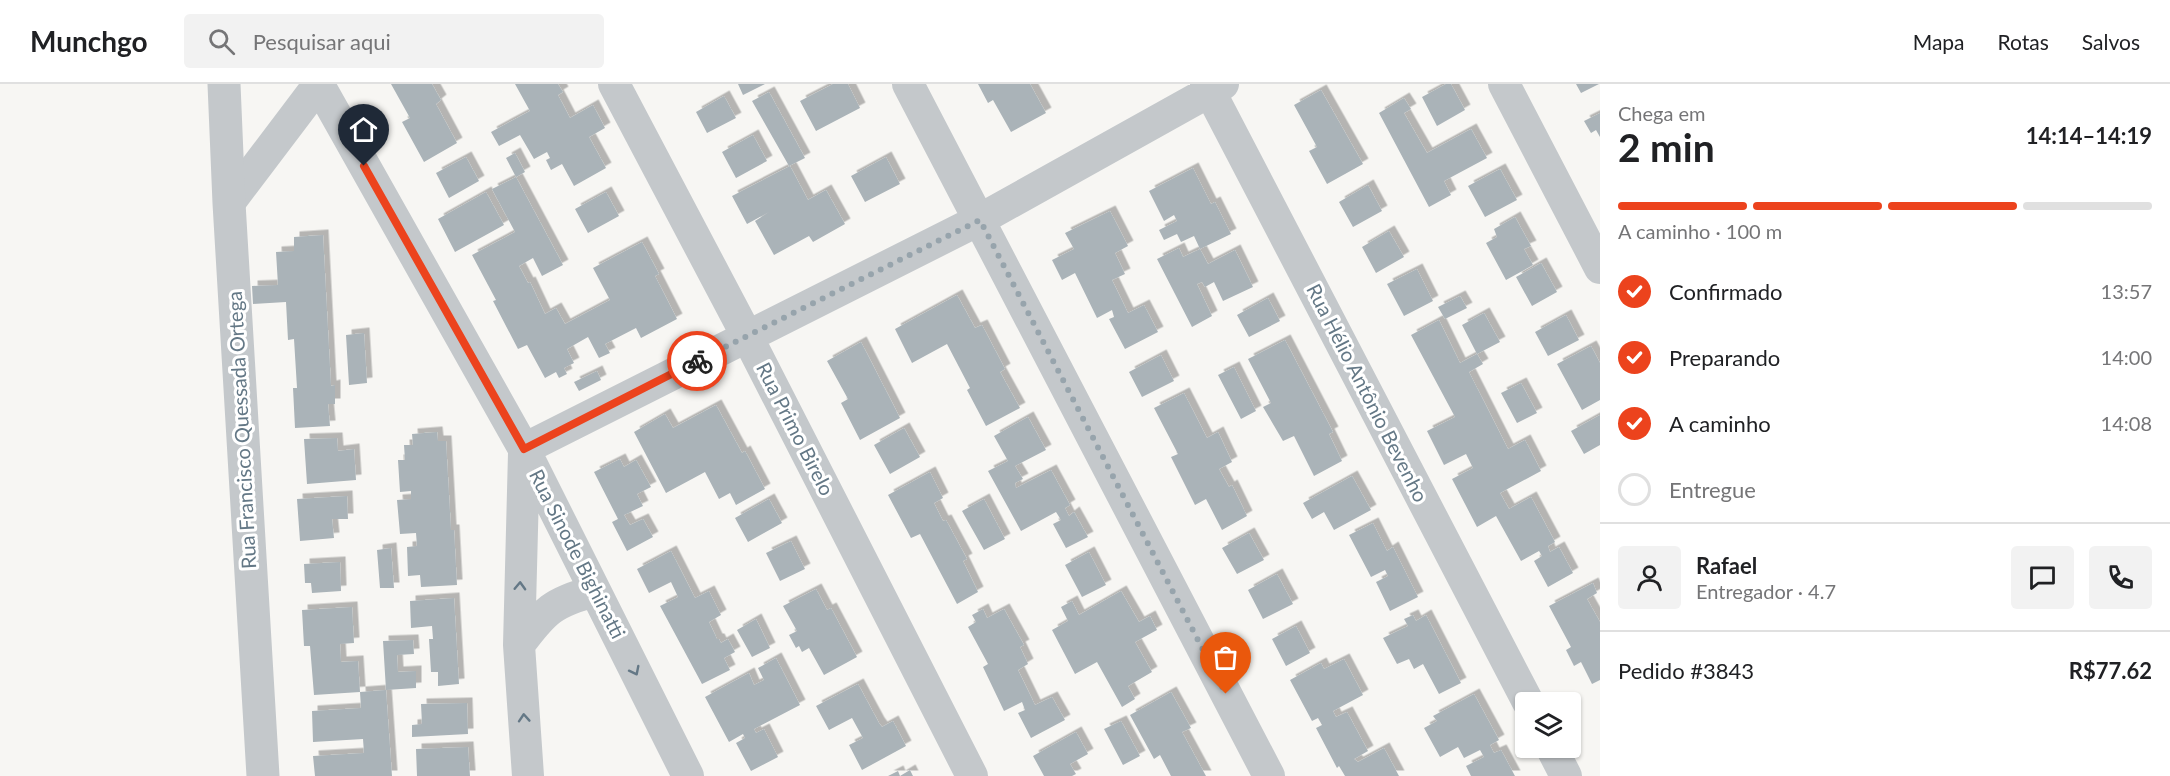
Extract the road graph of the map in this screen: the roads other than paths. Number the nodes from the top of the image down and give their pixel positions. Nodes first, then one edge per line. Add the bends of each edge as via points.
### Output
1 (224, 84) edge
2 (614, 84) edge
3 (908, 84) edge
4 (1504, 84) edge
5 (319, 85) edge
6 (1213, 86) edge
7 (229, 203) junction
8 (980, 220) junction
9 (1600, 268) edge
10 (747, 336) junction
11 (524, 449) junction
12 (595, 591) junction
13 (519, 645) junction
14 (1523, 692) edge
15 (1557, 758) edge
16 (263, 776) edge
17 (528, 776) edge
18 (688, 776) edge
19 (972, 776) edge
20 (1269, 776) edge
21 (1566, 776) edge

1 - 7 street, Rua Francisco Quessada Ortega
2 - 10 street, Rua Primo Birelo
3 - 8 street
4 - 9 street
5 - 7 street
5 - 11 street, Rua Sinode Bighinatti
6 - 8 street
6 - 14 street, Rua Hélio Antônio Bevenho
7 - 16 street, Rua Francisco Quessada Ortega
8 - 10 street
8 - 20 street
10 - 11 street
10 - 19 street, Rua Primo Birelo
11 - 12 street, Rua Sinode Bighinatti
13 -> 11 street
12 - 13 street via 568,598 540,616
12 -> 18 street, Rua Sinode Bighinatti
17 -> 13 street
15 - 21 street

